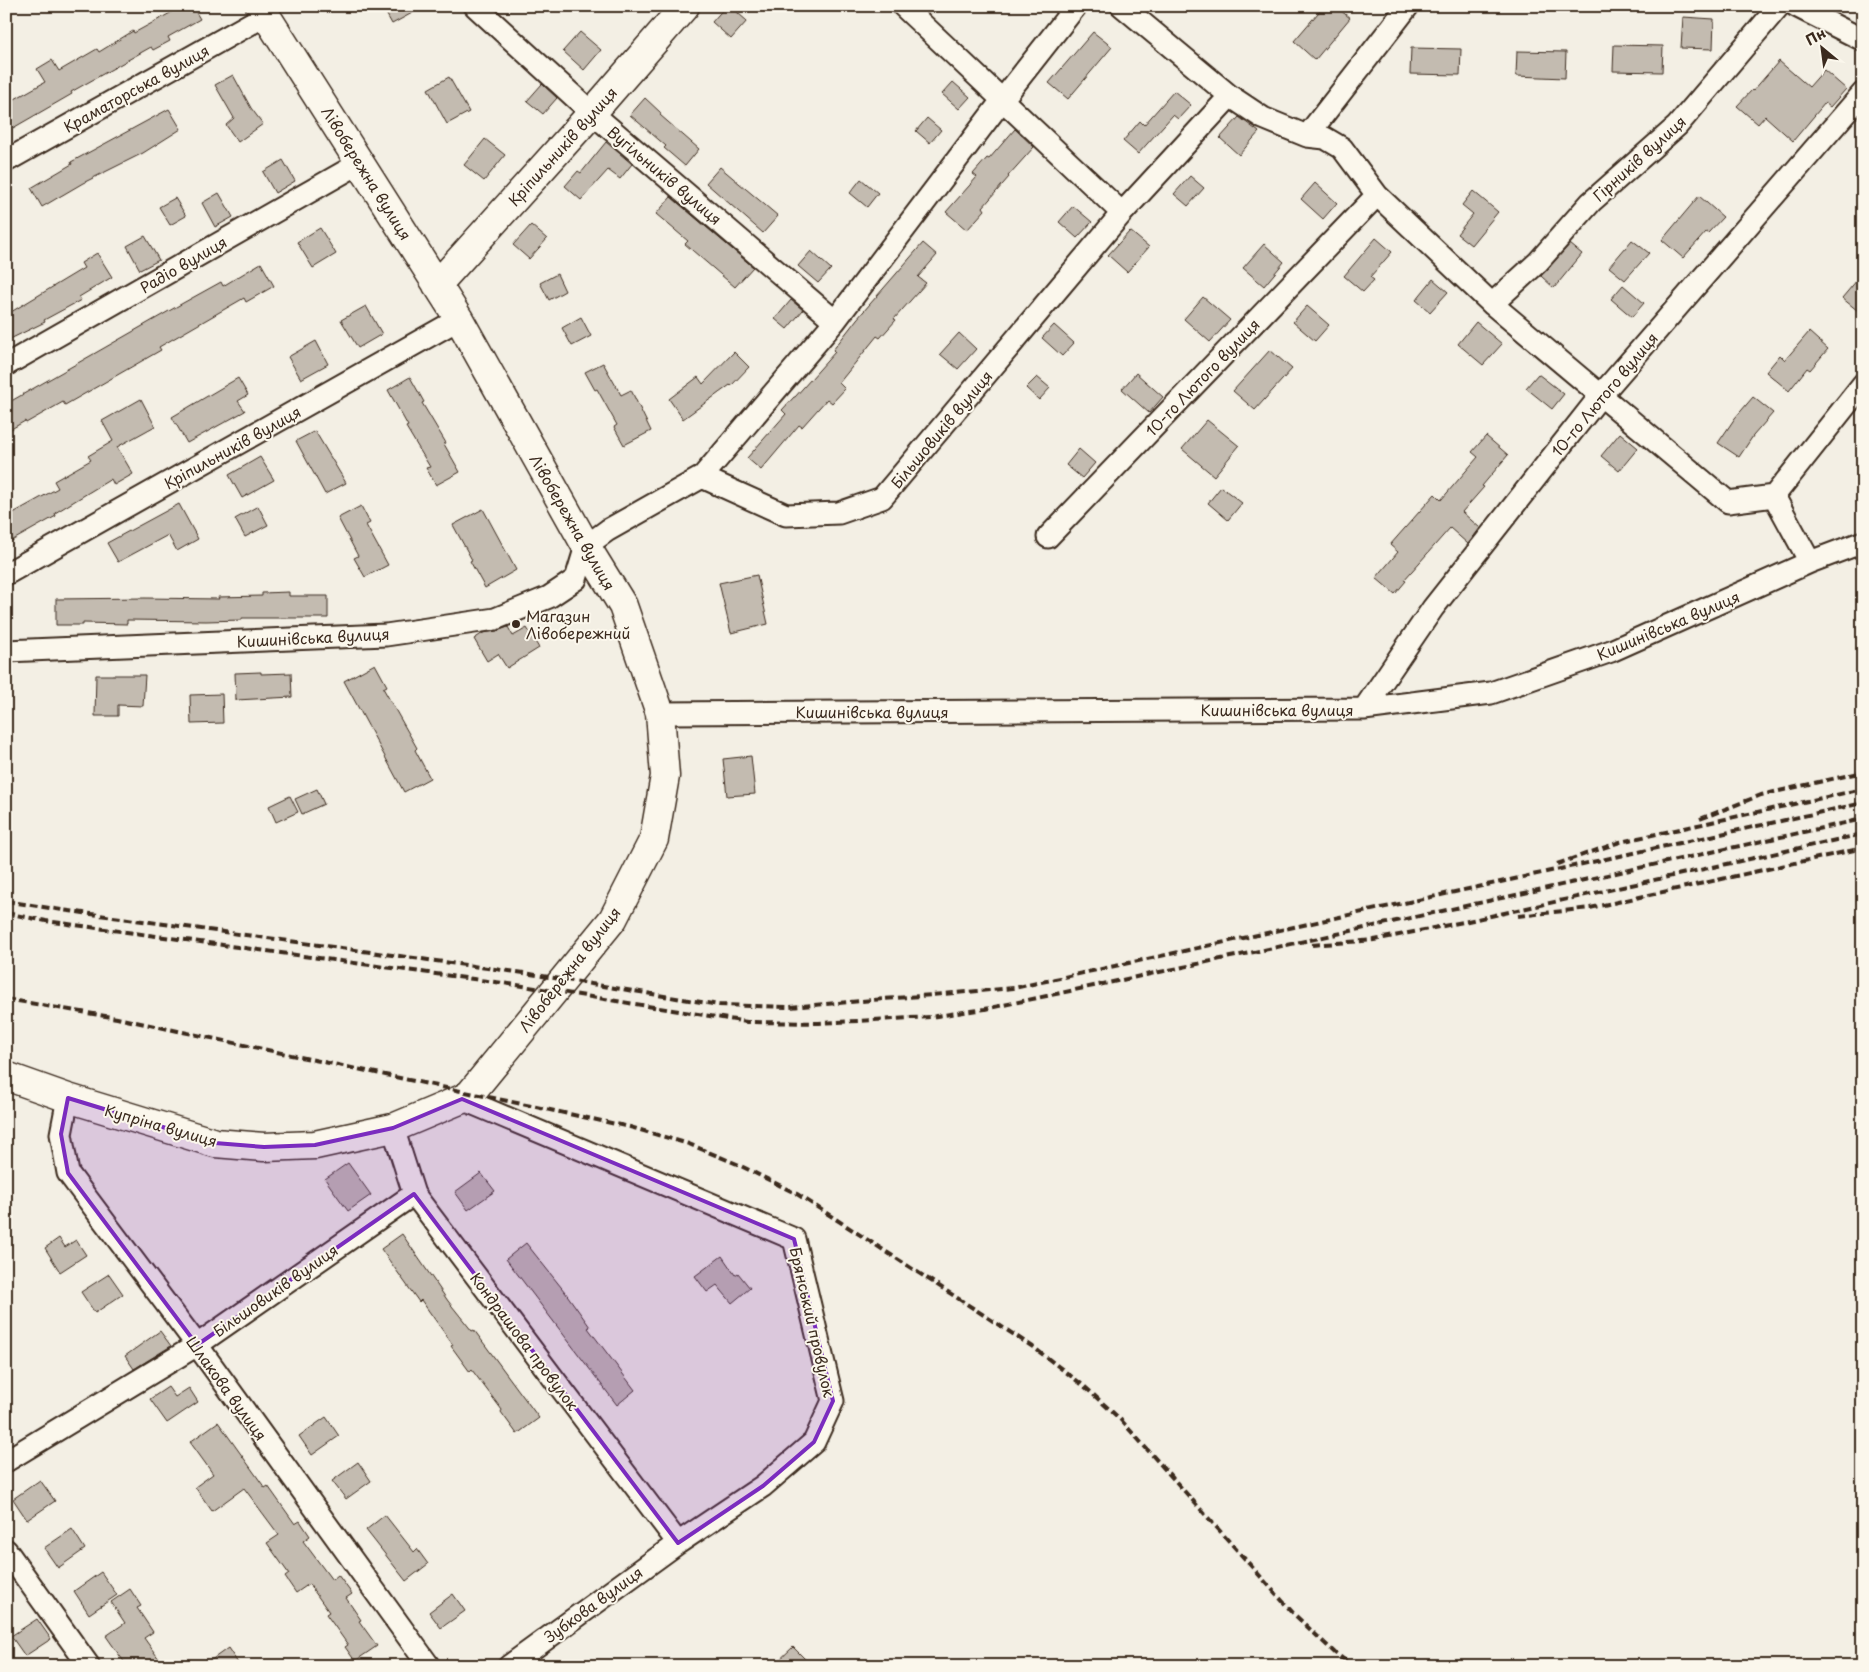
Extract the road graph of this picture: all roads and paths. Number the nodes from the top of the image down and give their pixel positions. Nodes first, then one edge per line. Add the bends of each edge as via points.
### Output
1 (475, 6) edge
2 (685, 6) edge
3 (903, 6) edge
4 (1076, 6) edge
5 (1122, 6) edge
6 (1408, 6) edge
7 (1779, 6) edge
8 (1796, 6) edge
9 (263, 10) edge
10 (1863, 40) edge
11 (1863, 93) edge
12 (1230, 96) junction
13 (1003, 99) junction
14 (592, 113) junction
15 (1307, 136) junction
16 (6, 161) edge
17 (360, 163) junction
18 (1377, 194) junction
19 (1122, 214) junction
20 (437, 285) junction
21 (1492, 304) junction
22 (459, 319) junction
23 (835, 321) junction
24 (6, 365) edge
25 (1863, 384) edge
26 (1601, 395) junction
27 (702, 477) junction
28 (1774, 496) junction
29 (1048, 537) dead end
30 (1863, 542) edge
31 (586, 546) junction
32 (1810, 562) junction
33 (6, 574) edge
34 (6, 650) edge
35 (1364, 709) junction
36 (660, 713) junction
37 (6, 1076) edge
38 (68, 1098) junction
39 (462, 1099) junction
40 (393, 1128) junction
41 (414, 1194) junction
42 (197, 1345) junction
43 (6, 1461) edge
44 (678, 1543) junction
45 (6, 1550) edge
46 (89, 1666) edge
47 (429, 1666) edge
48 (509, 1666) edge

1 - 14 street, Вугільників вулиця
2 - 14 main road, Кріпильників вулиця
3 - 13 street
4 - 13 street
5 - 12 street
6 - 15 street
7 - 21 street, Гірників вулиця via 1677,126 1590,202 1538,262
8 - 10 street
9 - 16 street, Краматорська вулиця
9 - 17 main road, Лівобережна вулиця
11 - 26 street, 10-го Лютого вулиця
12 - 15 street via 1263,118
12 - 19 street, Більшовиків вулиця
13 - 19 street
13 - 23 street
14 - 20 main road, Кріпильників вулиця
14 - 23 street, Вугільників вулиця
15 - 18 street via 1325,138 1342,148
17 - 20 main road, Лівобережна вулиця
17 - 24 street, Радіо вулиця
18 - 21 street
18 - 29 street, 10-го Лютого вулиця
19 - 27 street, Більшовиків вулиця via 882,498 838,513 786,515
20 - 22 main road, Лівобережна вулиця
21 - 26 street
22 - 31 main road, Лівобережна вулиця
22 - 33 street, Кріпильників вулиця
23 - 27 street
25 - 28 street
26 - 28 street via 1728,502
26 - 35 street, 10-го Лютого вулиця via 1433,608
27 - 31 street via 608,530
28 - 32 street
30 - 32 street, Кишинівська вулиця
31 - 34 street, Кишинівська вулиця via 576,579 549,597 495,619 386,635
31 - 36 main road, Лівобережна вулиця via 623,606
32 - 35 street, Кишинівська вулиця via 1611,651 1491,693
35 - 36 street, Кишинівська вулиця
36 - 39 main road, Лівобережна вулиця via 665,776 654,839 613,919 470,1094
37 - 38 main road, Купріна вулиця
38 - 40 main road, Купріна вулиця via 215,1143 264,1147 315,1145
38 - 42 street, Шлакова вулиця via 61,1134 68,1172
39 - 40 main road, Купріна вулиця
39 - 44 street, Брянський провулок via 794,1239 833,1401 814,1442 762,1486
40 - 41 street, Кондрашова провулок
41 - 42 street, Більшовиків вулиця
41 - 44 street, Кондрашова провулок
42 - 43 street, Більшовиків вулиця
42 - 47 street, Шлакова вулиця
44 - 48 street, Зубкова вулиця
45 - 46 street

